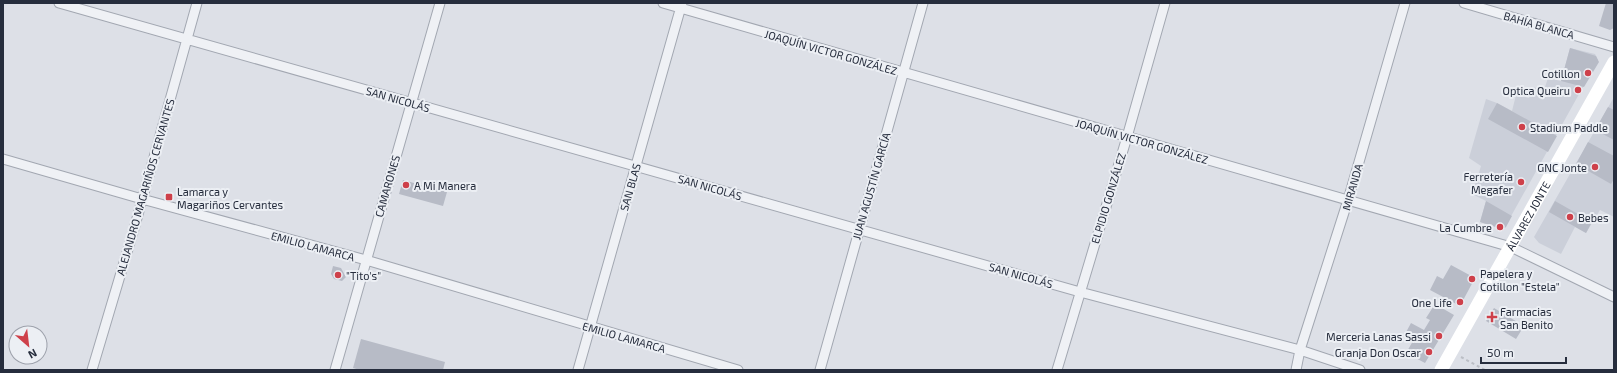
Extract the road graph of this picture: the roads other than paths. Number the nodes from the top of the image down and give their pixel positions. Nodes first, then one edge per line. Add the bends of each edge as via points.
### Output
1 (59, 3) edge
2 (197, 3) edge
3 (440, 3) edge
4 (663, 3) edge
5 (923, 3) edge
6 (1165, 3) edge
7 (1405, 3) edge
8 (1464, 3) edge
9 (681, 5) edge
10 (186, 39) junction
11 (1614, 47) edge
12 (1614, 62) edge
13 (903, 73) junction
14 (411, 103) junction
15 (1127, 137) junction
16 (3, 159) edge
17 (636, 166) junction
18 (142, 199) junction
19 (1348, 200) junction
20 (859, 229) junction
21 (1511, 247) junction
22 (366, 260) junction
23 (1080, 292) junction
24 (1614, 297) edge
25 (590, 327) junction
26 (1300, 350) junction
27 (92, 370) edge
28 (335, 370) edge
29 (578, 370) edge
30 (738, 370) edge
31 (820, 370) edge
32 (1057, 370) edge
33 (1296, 370) edge
34 (1360, 370) edge
35 (1440, 370) edge

1 - 10 street, SAN NICOLÁS
2 - 10 street, ALEJANDRO MAGARIÑOS CERVANTES
3 - 14 street, CAMARONES
4 - 9 street, JOAQUÍN VICTOR GONZÁLEZ
5 - 13 street, JUAN AGUSTÍN GARCÍA
6 - 15 street, ELPIDIO GONZÁLEZ
7 - 19 street, MIRANDA
8 - 11 street, BAHÍA BLANCA
9 - 13 street, JOAQUÍN VICTOR GONZÁLEZ
9 - 17 street, SAN BLAS
10 - 14 street, SAN NICOLÁS
10 - 18 street, ALEJANDRO MAGARIÑOS CERVANTES
12 - 21 street, ÁLVAREZ JONTE
13 - 15 street, JOAQUÍN VICTOR GONZÁLEZ
13 - 20 street, JUAN AGUSTÍN GARCÍA
14 - 17 street, SAN NICOLÁS
14 - 22 street, CAMARONES
15 - 19 street, JOAQUÍN VICTOR GONZÁLEZ
15 - 23 street, ELPIDIO GONZÁLEZ
16 - 18 street, EMILIO LAMARCA
17 - 20 street, SAN NICOLÁS
17 - 25 street, SAN BLAS
18 - 22 street, EMILIO LAMARCA
18 - 27 street, ALEJANDRO MAGARIÑOS CERVANTES
19 - 21 street, JOAQUÍN VICTOR GONZÁLEZ
19 - 26 street, MIRANDA
20 - 23 street, SAN NICOLÁS
20 - 31 street, JUAN AGUSTÍN GARCÍA
21 - 24 street, JOAQUÍN VICTOR GONZÁLEZ
21 - 35 street, ÁLVAREZ JONTE
22 - 25 street, EMILIO LAMARCA
22 - 28 street, CAMARONES
23 - 26 street, SAN NICOLÁS
23 - 32 street, ELPIDIO GONZÁLEZ
25 - 29 street, SAN BLAS
25 - 30 street, EMILIO LAMARCA
26 - 33 street, MIRANDA
26 - 34 street, SAN NICOLÁS

